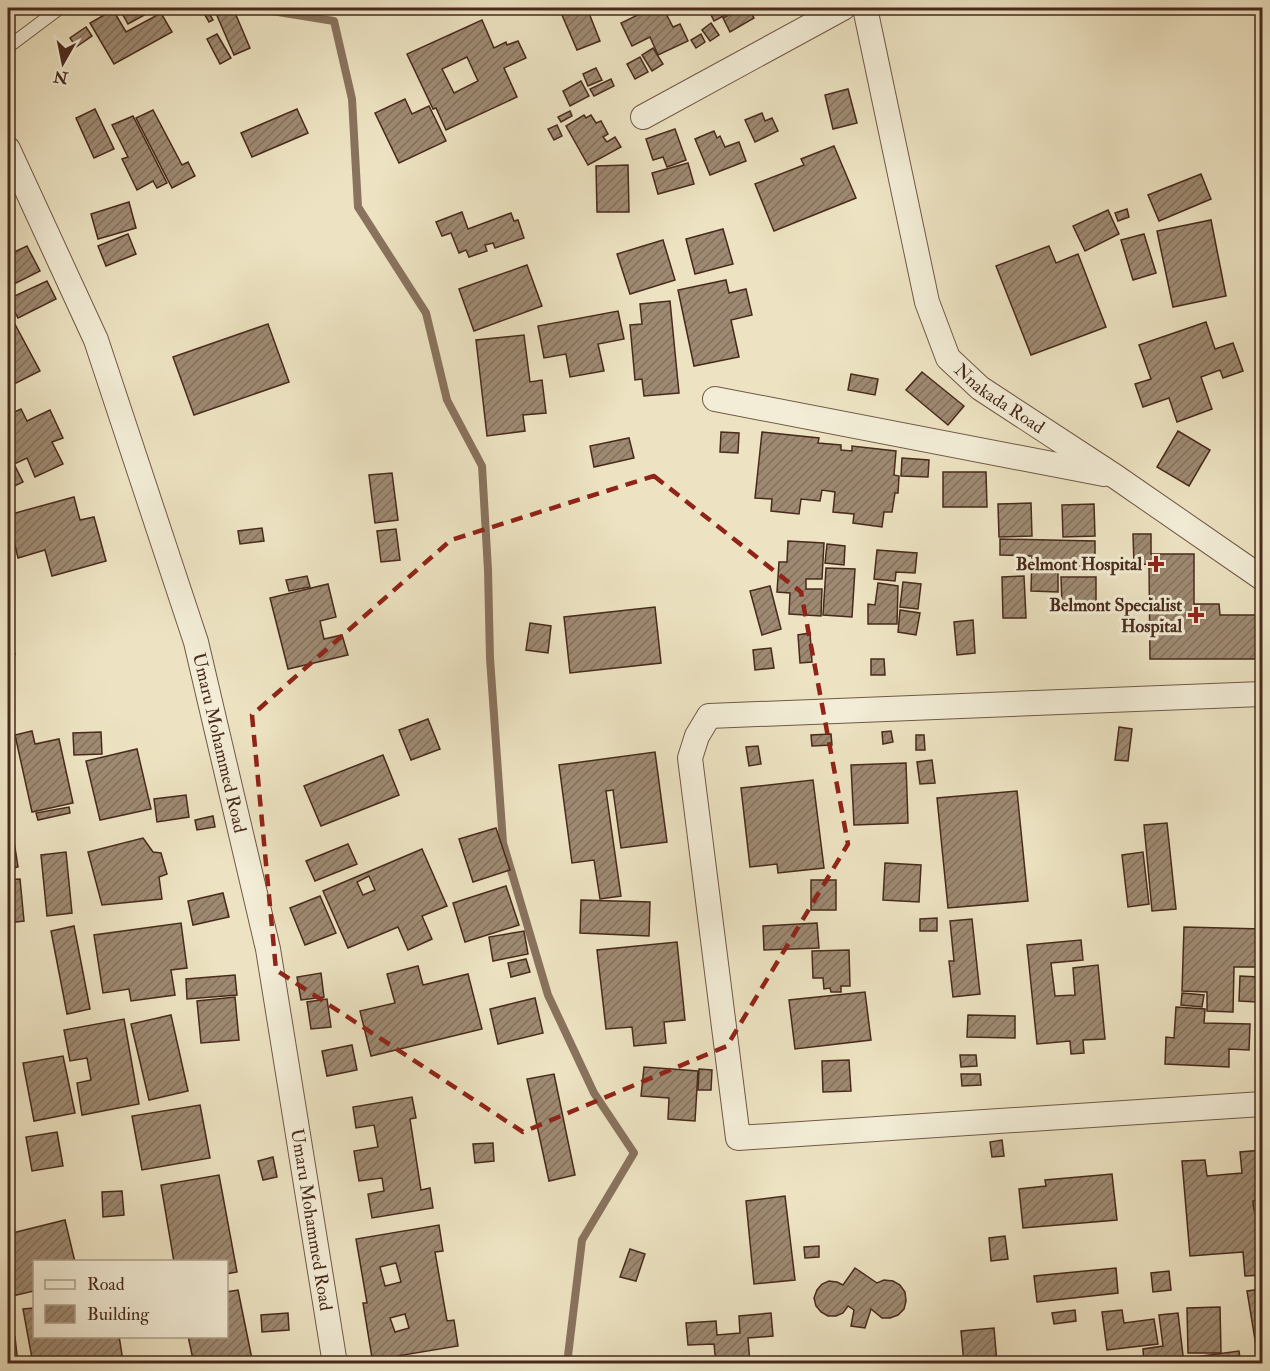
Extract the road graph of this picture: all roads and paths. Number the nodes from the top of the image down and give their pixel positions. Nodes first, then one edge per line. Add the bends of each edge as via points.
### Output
1 (60, 8) edge
2 (843, 8) edge
3 (865, 8) edge
4 (8, 47) edge
5 (643, 117) dead end
6 (8, 149) edge
7 (715, 399) dead end
8 (1116, 477) junction
9 (1263, 578) edge
10 (1263, 694) edge
11 (1263, 1104) edge
12 (335, 1364) edge

1 - 4 lane
2 - 5 street
3 - 8 street, Nnakada Road via 927,302 948,358 980,388
6 - 12 street, Umaru Mohammed Road via 96,340 196,642 268,949
7 - 8 street
8 - 9 street, Nnakada Road
10 - 11 street via 709,716 690,758 738,1138

